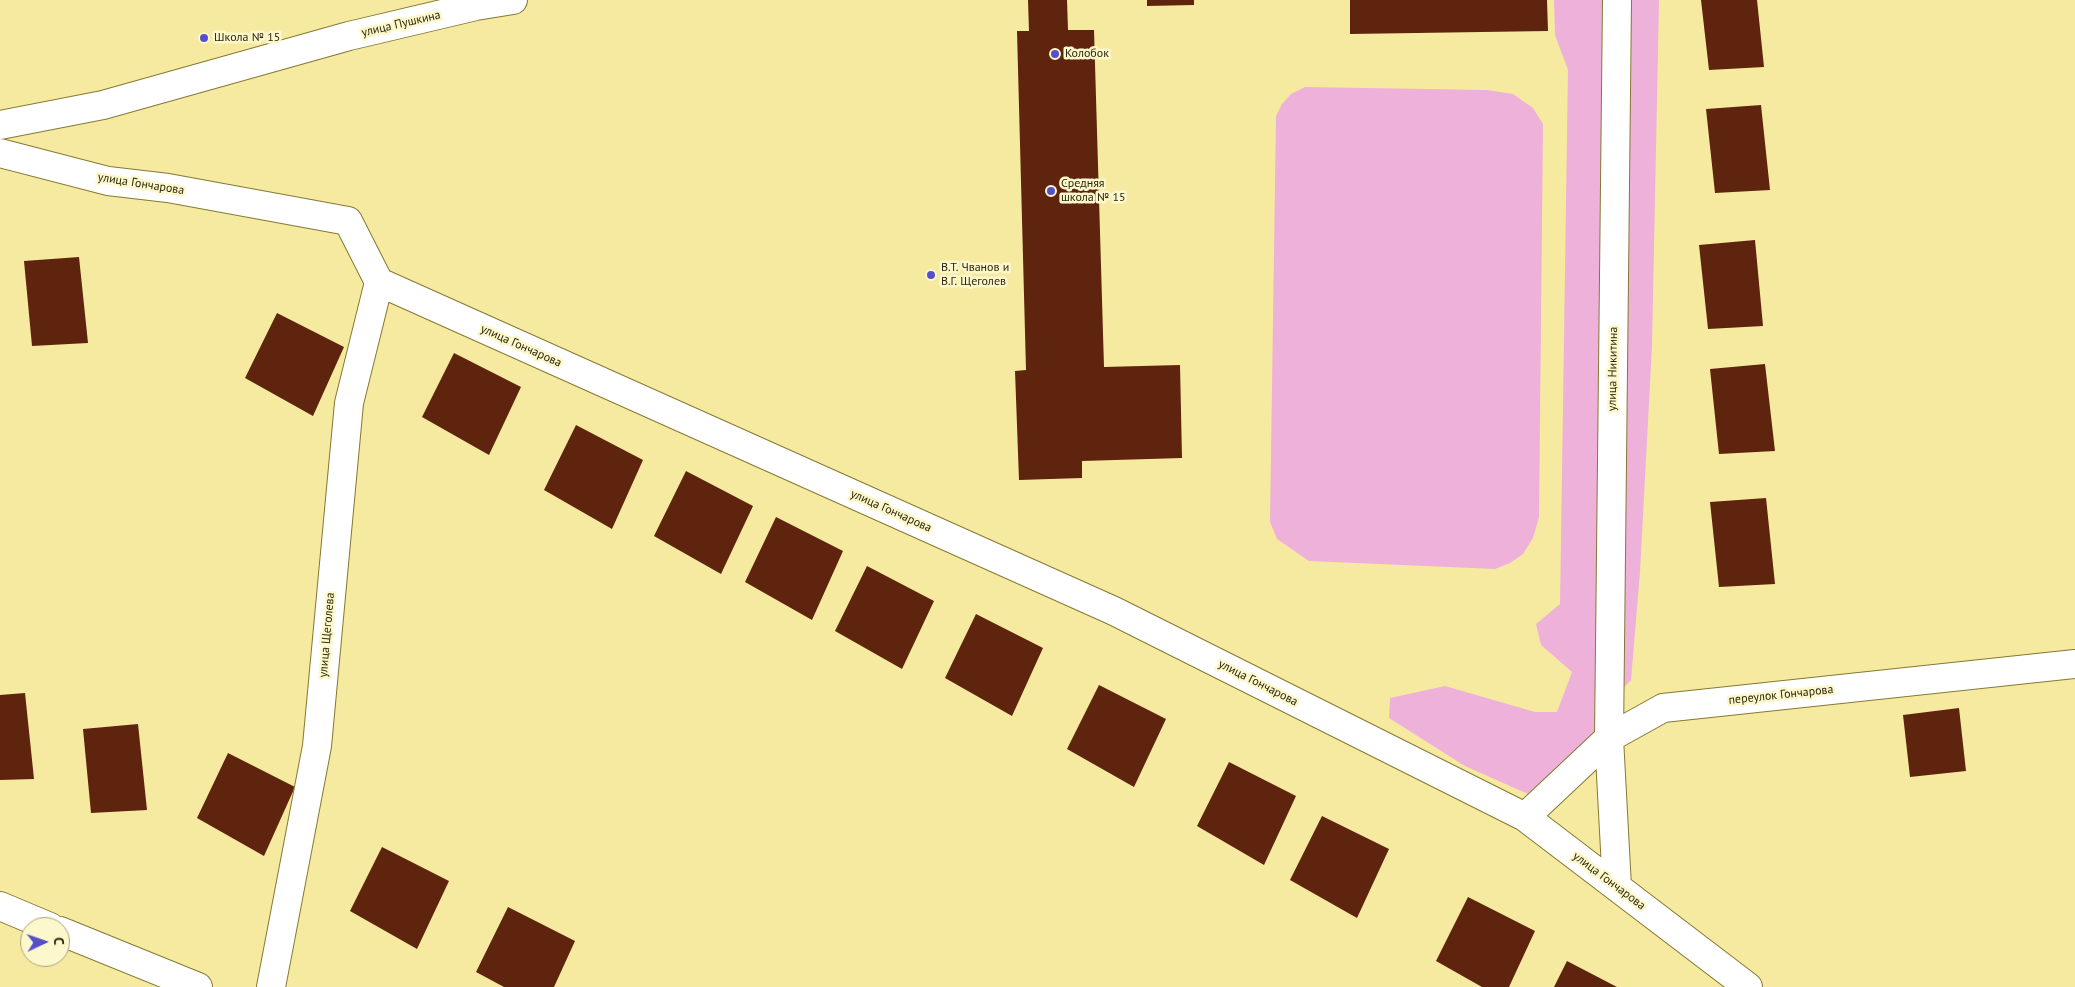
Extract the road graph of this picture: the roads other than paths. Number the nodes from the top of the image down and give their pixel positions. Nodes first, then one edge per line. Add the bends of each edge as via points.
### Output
1 (513, 0) edge
2 (1617, 0) edge
3 (476, 3) edge
4 (0, 126) edge
5 (0, 153) edge
6 (379, 282) junction
7 (2075, 664) edge
8 (1610, 738) junction
9 (1525, 817) junction
10 (1617, 887) junction
11 (0, 906) edge
12 (26, 917) edge
13 (70, 935) edge
14 (198, 987) edge
15 (271, 987) edge
16 (1748, 987) edge

1 - 3 street, улица Пушкина
2 - 8 street, улица Никитина
3 - 4 street, улица Пушкина via 102,105
5 - 6 street, улица Гончарова via 108,180 348,221
6 - 9 street, улица Гончарова via 1114,611
6 - 15 street, улица Щеголева via 348,403 316,746
7 - 8 street, переулок Гончарова via 1663,708
8 - 9 street, переулок Гончарова
8 - 10 street, улица Никитина
9 - 10 street, улица Гончарова
10 - 16 street, улица Гончарова
11 - 12 street
13 - 14 street

